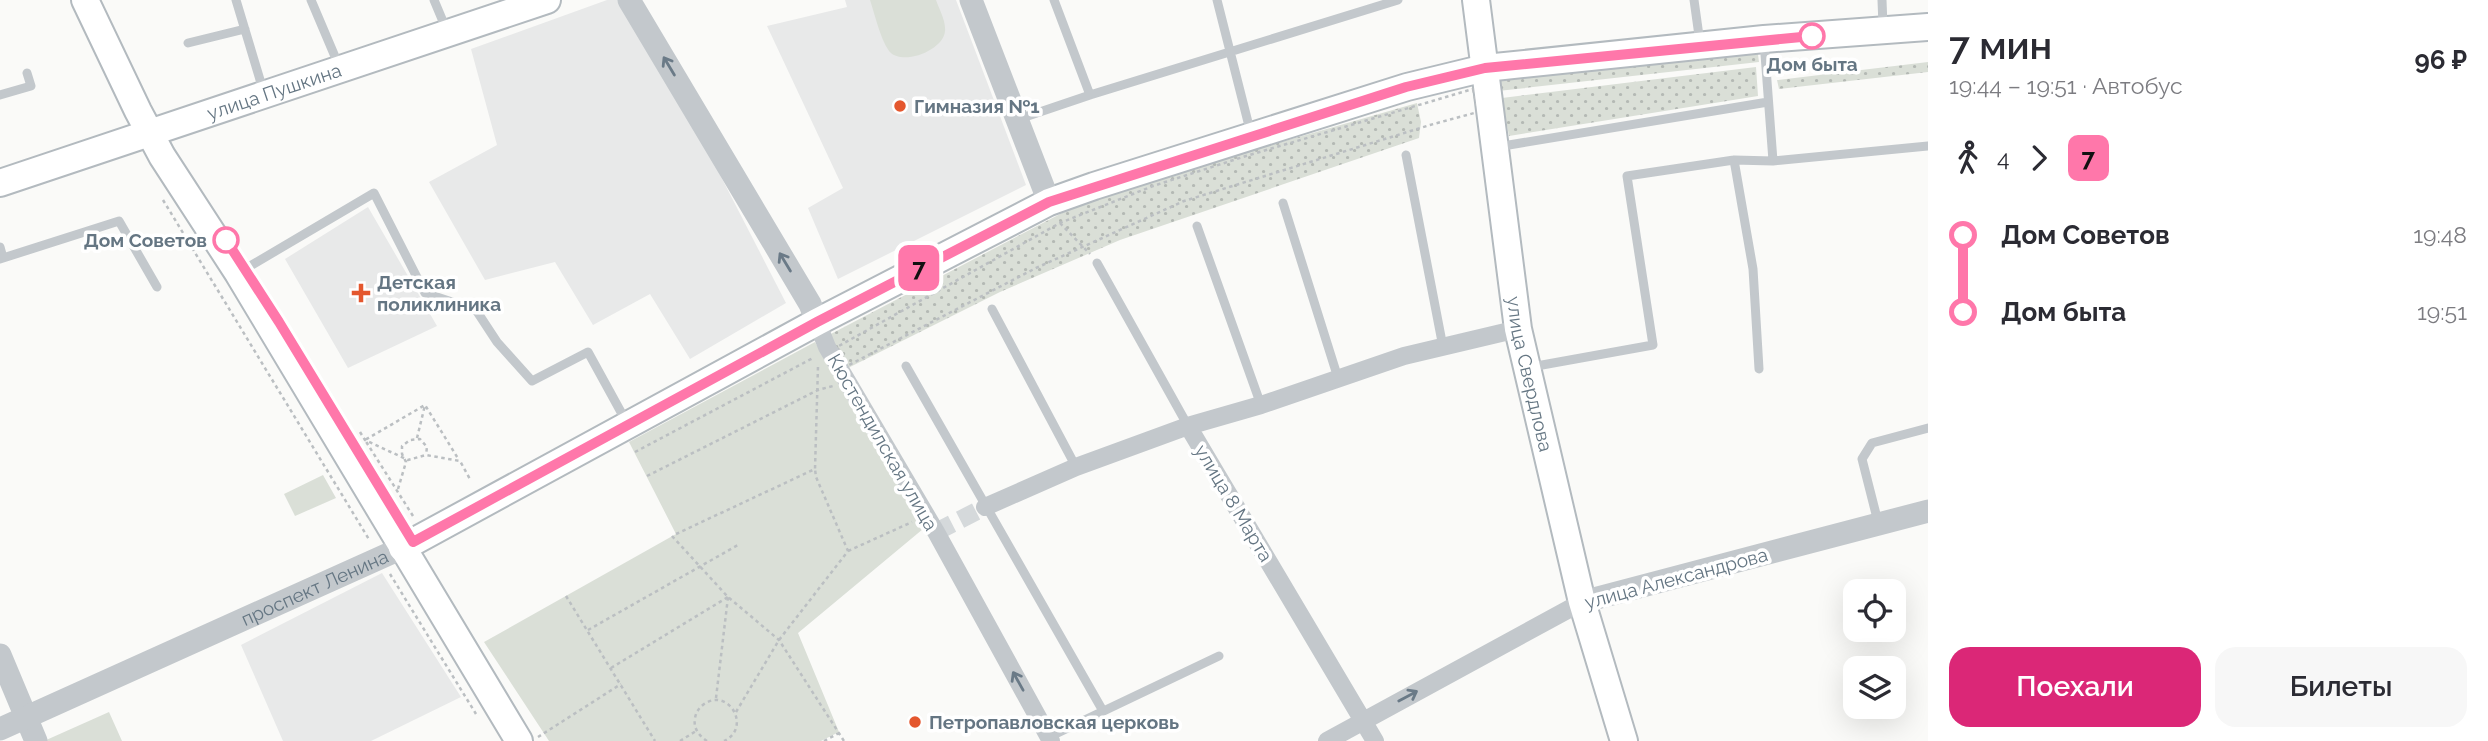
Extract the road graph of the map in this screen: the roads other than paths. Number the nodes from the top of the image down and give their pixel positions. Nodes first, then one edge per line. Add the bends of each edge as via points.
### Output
1 (85, 0) edge
2 (236, 0) edge
3 (311, 0) edge
4 (434, 0) edge
5 (547, 0) edge
6 (629, 0) edge
7 (1054, 0) edge
8 (1217, 0) edge
9 (1398, 0) edge
10 (1476, 0) edge
11 (1694, 0) edge
12 (1882, 0) edge
13 (976, 1) edge
14 (1928, 27) edge
15 (245, 29) junction
16 (1883, 31) junction
17 (448, 33) junction
18 (1764, 39) junction
19 (188, 43) dead end
20 (1700, 45) junction
21 (1230, 52) junction
22 (1485, 68) junction
23 (340, 70) junction
24 (27, 73) dead end
25 (0, 95) edge
26 (265, 95) junction
27 (1090, 95) junction
28 (1768, 102) junction
29 (1017, 119) junction
30 (1251, 136) junction
31 (155, 144) junction
32 (1928, 146) edge
33 (1495, 148) junction
34 (1406, 155) dead end
35 (1734, 160) junction
36 (1773, 161) junction
37 (0, 183) edge
38 (1283, 203) dead end
39 (1054, 212) junction
40 (1198, 226) dead end
41 (0, 247) edge
42 (2, 258) edge
43 (1097, 263) road end
44 (241, 271) junction
45 (158, 287) dead end
46 (992, 309) dead end
47 (817, 322) junction
48 (1518, 329) junction
49 (1443, 347) junction
50 (906, 366) dead end
51 (1527, 367) junction
52 (1759, 369) dead end
53 (1338, 378) junction
54 (1261, 405) junction
55 (628, 425) junction
56 (1188, 426) junction
57 (1928, 428) edge
58 (1076, 467) junction
59 (985, 507) junction
60 (1928, 511) edge
61 (1879, 524) junction
62 (398, 549) junction
63 (1582, 602) junction
64 (0, 655) edge
65 (1219, 656) dead end
66 (1103, 711) junction
67 (26, 715) junction
68 (1364, 720) junction
69 (0, 729) edge
70 (1050, 739) edge
71 (530, 740) edge
72 (36, 741) edge
73 (1327, 741) edge
74 (1375, 741) edge
75 (1624, 741) edge

1 - 31 main road
2 - 15 lane
3 - 23 lane
4 - 17 lane
5 - 17 main road, улица Пушкина
47 -> 6 street, Кюстендилская улица
7 - 27 lane
8 - 21 lane
9 - 21 lane
10 - 22 main road, улица Свердлова
11 - 20 lane
12 - 16 lane
13 - 29 street
14 - 16 main road, проспект Ленина
15 - 19 lane
15 - 26 lane
16 - 18 main road, проспект Ленина
17 - 23 main road, улица Пушкина
18 - 20 main road, проспект Ленина
18 - 28 lane
20 - 22 main road, проспект Ленина
21 - 27 lane
21 - 30 lane
22 - 30 main road, проспект Ленина via 1406,87
22 - 33 main road, улица Свердлова
23 - 26 main road, улица Пушкина
24 - 25 lane via 31,86
26 - 31 main road, улица Пушкина
27 - 29 lane
28 - 33 lane
28 - 36 lane
29 - 39 street
30 - 39 main road, проспект Ленина
31 - 37 main road, улица Пушкина
31 - 44 main road via 187,180
32 - 36 lane
33 - 48 main road, улица Свердлова
34 - 49 lane
35 - 36 lane
35 - 51 lane via 1627,176 1653,345
35 - 52 lane via 1752,270
38 - 53 lane
39 - 47 main road, проспект Ленина
40 - 54 lane
41 - 42 lane
42 - 45 lane via 119,222
43 - 56 lane, улица 8 Марта
44 - 55 lane via 373,193 425,293 476,310 532,381 588,352
44 - 62 main road
46 - 58 lane
47 - 55 main road, проспект Ленина
70 -> 47 street, Кюстендилская улица
48 - 49 street
48 - 51 main road, улица Свердлова
49 - 53 street
50 - 59 lane
51 - 63 main road, улица Свердлова
53 - 54 street
54 - 56 street
55 - 62 main road, проспект Ленина
56 - 58 street
56 - 68 street, улица 8 Марта
57 - 61 lane via 1872,443 1862,459
58 - 59 street
59 - 66 lane
60 - 61 street, улица Александрова
61 - 63 street, улица Александрова
62 - 67 street, проспект Ленина
62 - 71 main road
68 -> 63 street, улица Александрова
63 - 75 main road, улица Свердлова
64 - 67 street
65 - 66 lane
66 - 70 lane
67 - 69 street, проспект Ленина
67 - 72 street
68 - 73 street, улица Александрова
68 - 74 street, улица 8 Марта

